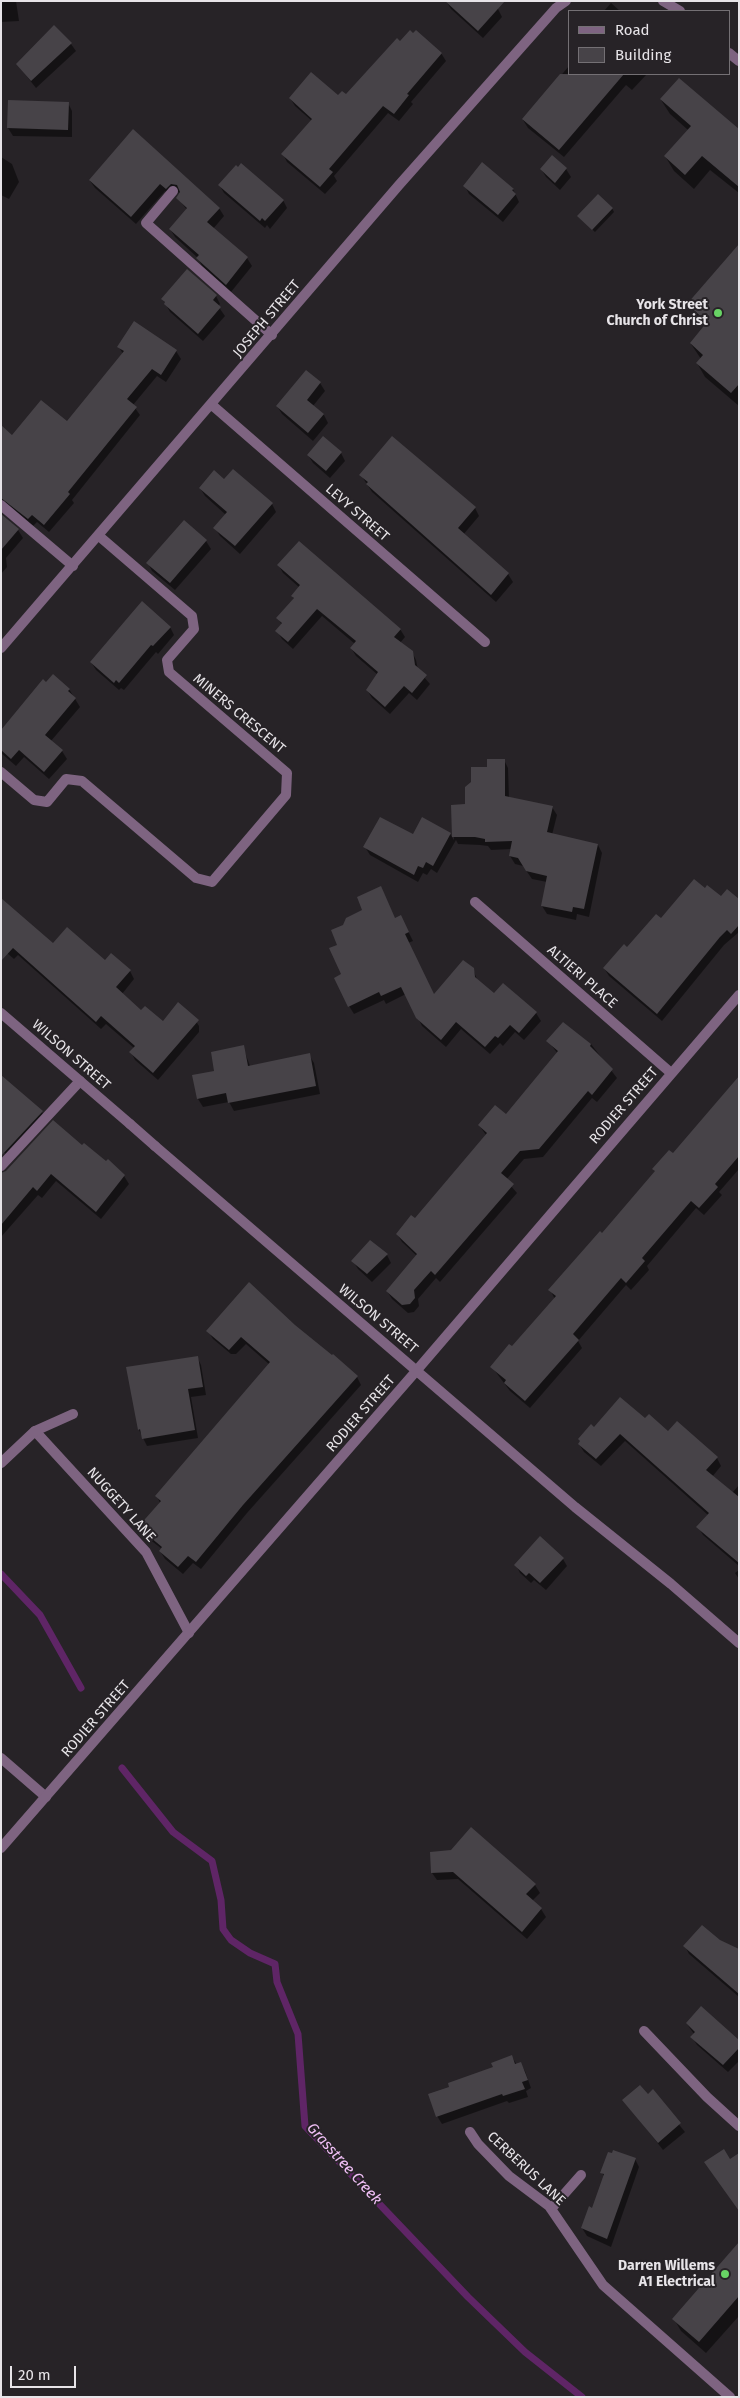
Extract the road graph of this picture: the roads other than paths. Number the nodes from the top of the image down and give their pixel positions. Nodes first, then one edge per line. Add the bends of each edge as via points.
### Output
1 (566, 1) edge
2 (664, 1) edge
3 (557, 5) edge
4 (680, 10) edge
5 (173, 190) dead end
6 (272, 335) junction
7 (212, 405) junction
8 (1, 505) edge
9 (99, 536) junction
10 (72, 566) junction
11 (485, 642) dead end
12 (1, 648) edge
13 (1, 772) edge
14 (475, 902) dead end
15 (739, 995) edge
16 (1, 1013) edge
17 (671, 1073) junction
18 (80, 1081) junction
19 (1, 1166) edge
20 (417, 1370) junction
21 (73, 1414) dead end
22 (35, 1431) junction
23 (1, 1463) edge
24 (189, 1632) junction
25 (739, 1643) edge
26 (1, 1758) edge
27 (46, 1797) junction
28 (1, 1848) edge
29 (644, 2031) dead end
30 (739, 2126) edge
31 (470, 2132) dead end
32 (581, 2174) dead end
33 (551, 2209) junction
34 (730, 2397) edge

1 - 3 street, JOSEPH STREET
2 - 4 street
3 - 6 street, JOSEPH STREET
5 - 6 street via 146,223
6 - 7 street, JOSEPH STREET
7 - 9 street, JOSEPH STREET
7 - 11 street, LEVY STREET
8 - 10 street
9 - 10 street, JOSEPH STREET
9 - 13 street, MINERS CRESCENT via 192,616 194,629 167,660 168,672 287,773 286,795 212,882 196,878 82,781 66,779 47,802 34,800
10 - 12 street, JOSEPH STREET
14 - 17 street, ALTIERI PLACE
15 - 17 street, RODIER STREET
16 - 18 street, WILSON STREET
17 - 20 street, RODIER STREET
18 - 19 street
18 - 20 street, WILSON STREET
20 - 24 street, RODIER STREET
20 - 25 street, WILSON STREET
21 - 22 street
22 - 23 street
22 - 24 street, NUGGETY LANE via 146,1552
24 - 27 street, RODIER STREET
26 - 27 street
27 - 28 street, RODIER STREET
29 - 30 street
31 - 33 street, CERBERUS LANE via 509,2176
32 - 33 street
33 - 34 street, CERBERUS LANE via 603,2285

